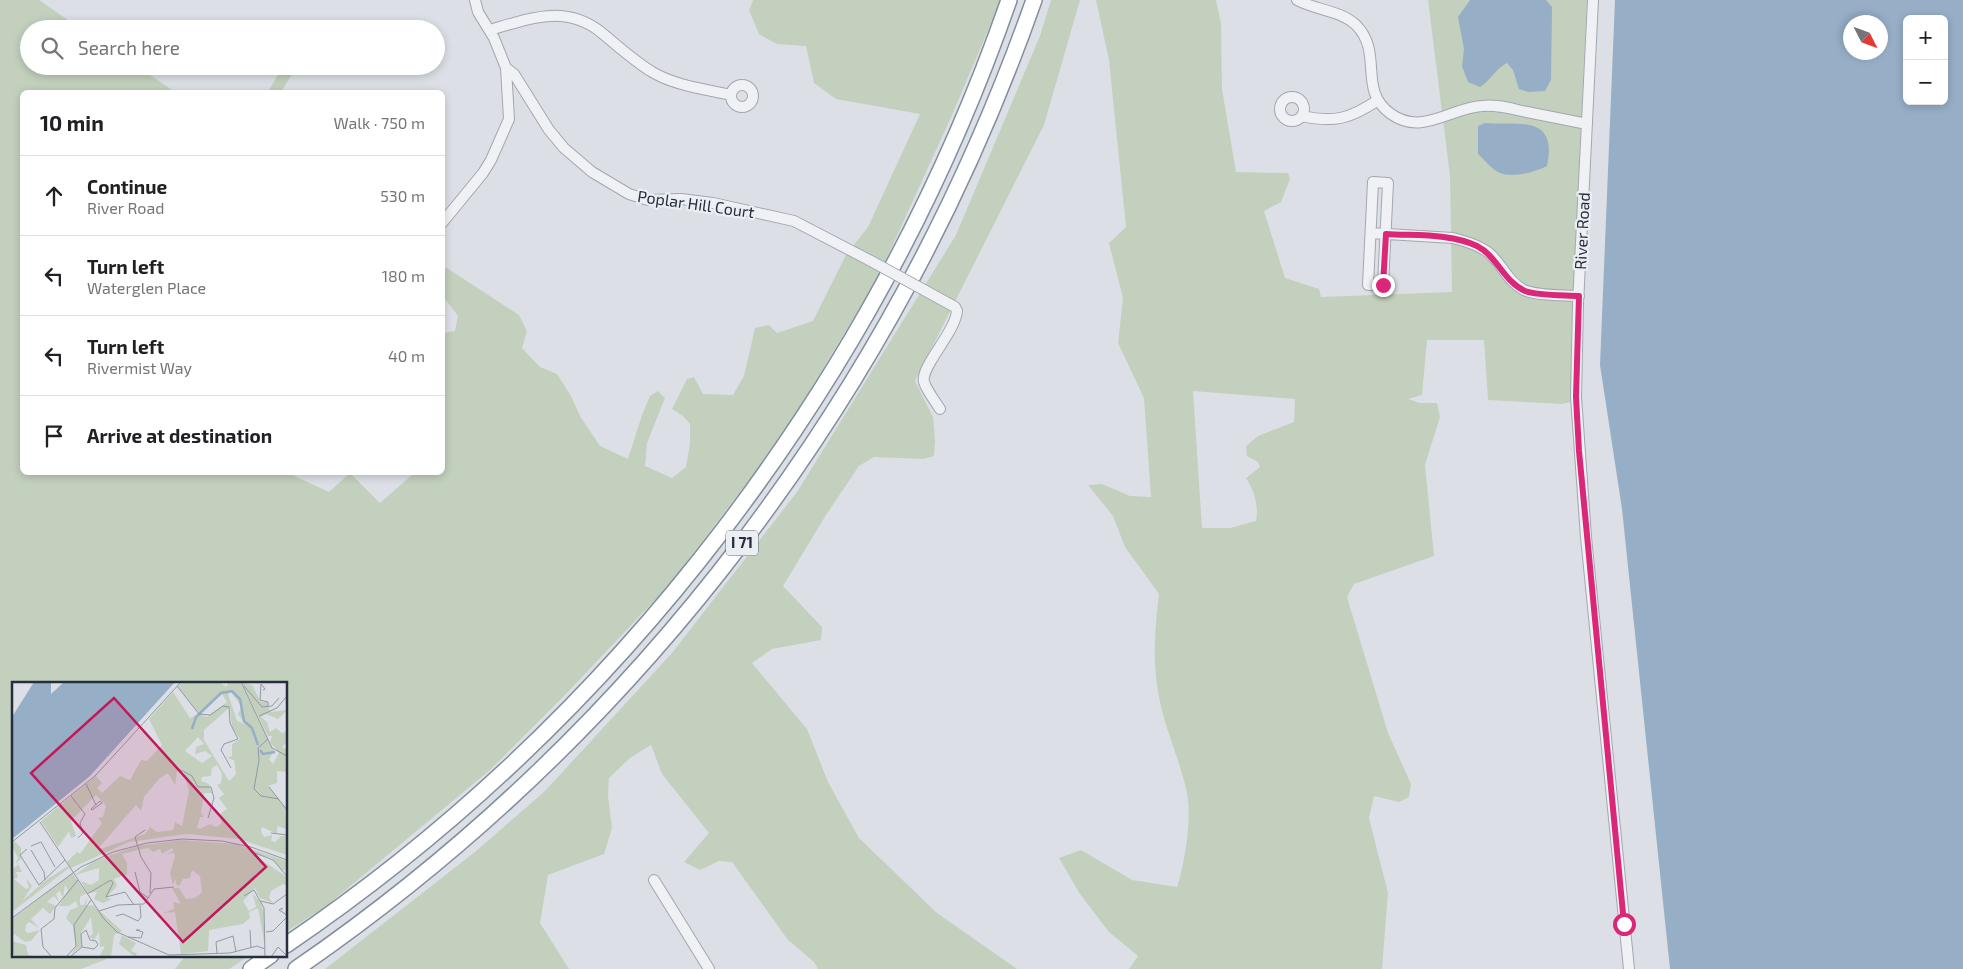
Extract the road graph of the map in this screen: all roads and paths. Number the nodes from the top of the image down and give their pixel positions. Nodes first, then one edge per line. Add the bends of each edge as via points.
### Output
1 (474, 0) edge
2 (1010, 0) edge
3 (1034, 0) edge
4 (1296, 0) edge
5 (1593, 0) edge
6 (490, 30) junction
7 (506, 68) junction
8 (731, 94) dead end
9 (1378, 100) junction
10 (1302, 116) dead end
11 (1587, 124) junction
12 (445, 219) edge
13 (1371, 233) junction
14 (1386, 234) junction
15 (1579, 296) junction
16 (940, 409) dead end
17 (654, 880) dead end
18 (288, 944) edge
19 (270, 956) edge
20 (250, 969) edge
21 (296, 969) edge
22 (709, 969) edge
23 (1629, 969) edge

1 - 6 street
2 - 18 highway, I 71 via 958,130 899,255 829,376 725,528 631,642 512,763 401,860
3 - 21 highway, I 71 via 966,171 897,306 818,435 699,599 634,675 542,769 445,856
4 - 9 street via 1338,14 1362,33 1370,52 1372,86
5 - 11 street, River Road
6 - 7 street
6 - 8 street via 550,16 568,16 590,24 659,76
7 - 12 street via 510,119 483,173
7 - 16 street, Poplar Hill Court, bridge via 514,74 564,148 592,172 629,194 648,200 681,199 712,203 794,221 955,306 953,327 924,374 925,384
9 - 10 street via 1361,112 1339,119
9 - 11 street via 1398,118 1419,123 1481,106 1497,106
11 - 15 street, River Road
13 - 14 street
13 - 14 street via 1373,182 1388,183
13 - 14 street via 1368,285 1383,285
14 - 15 street via 1465,241 1489,254 1525,291
15 - 23 street, River Road via 1576,397 1579,451
17 - 22 street
19 - 20 highway

